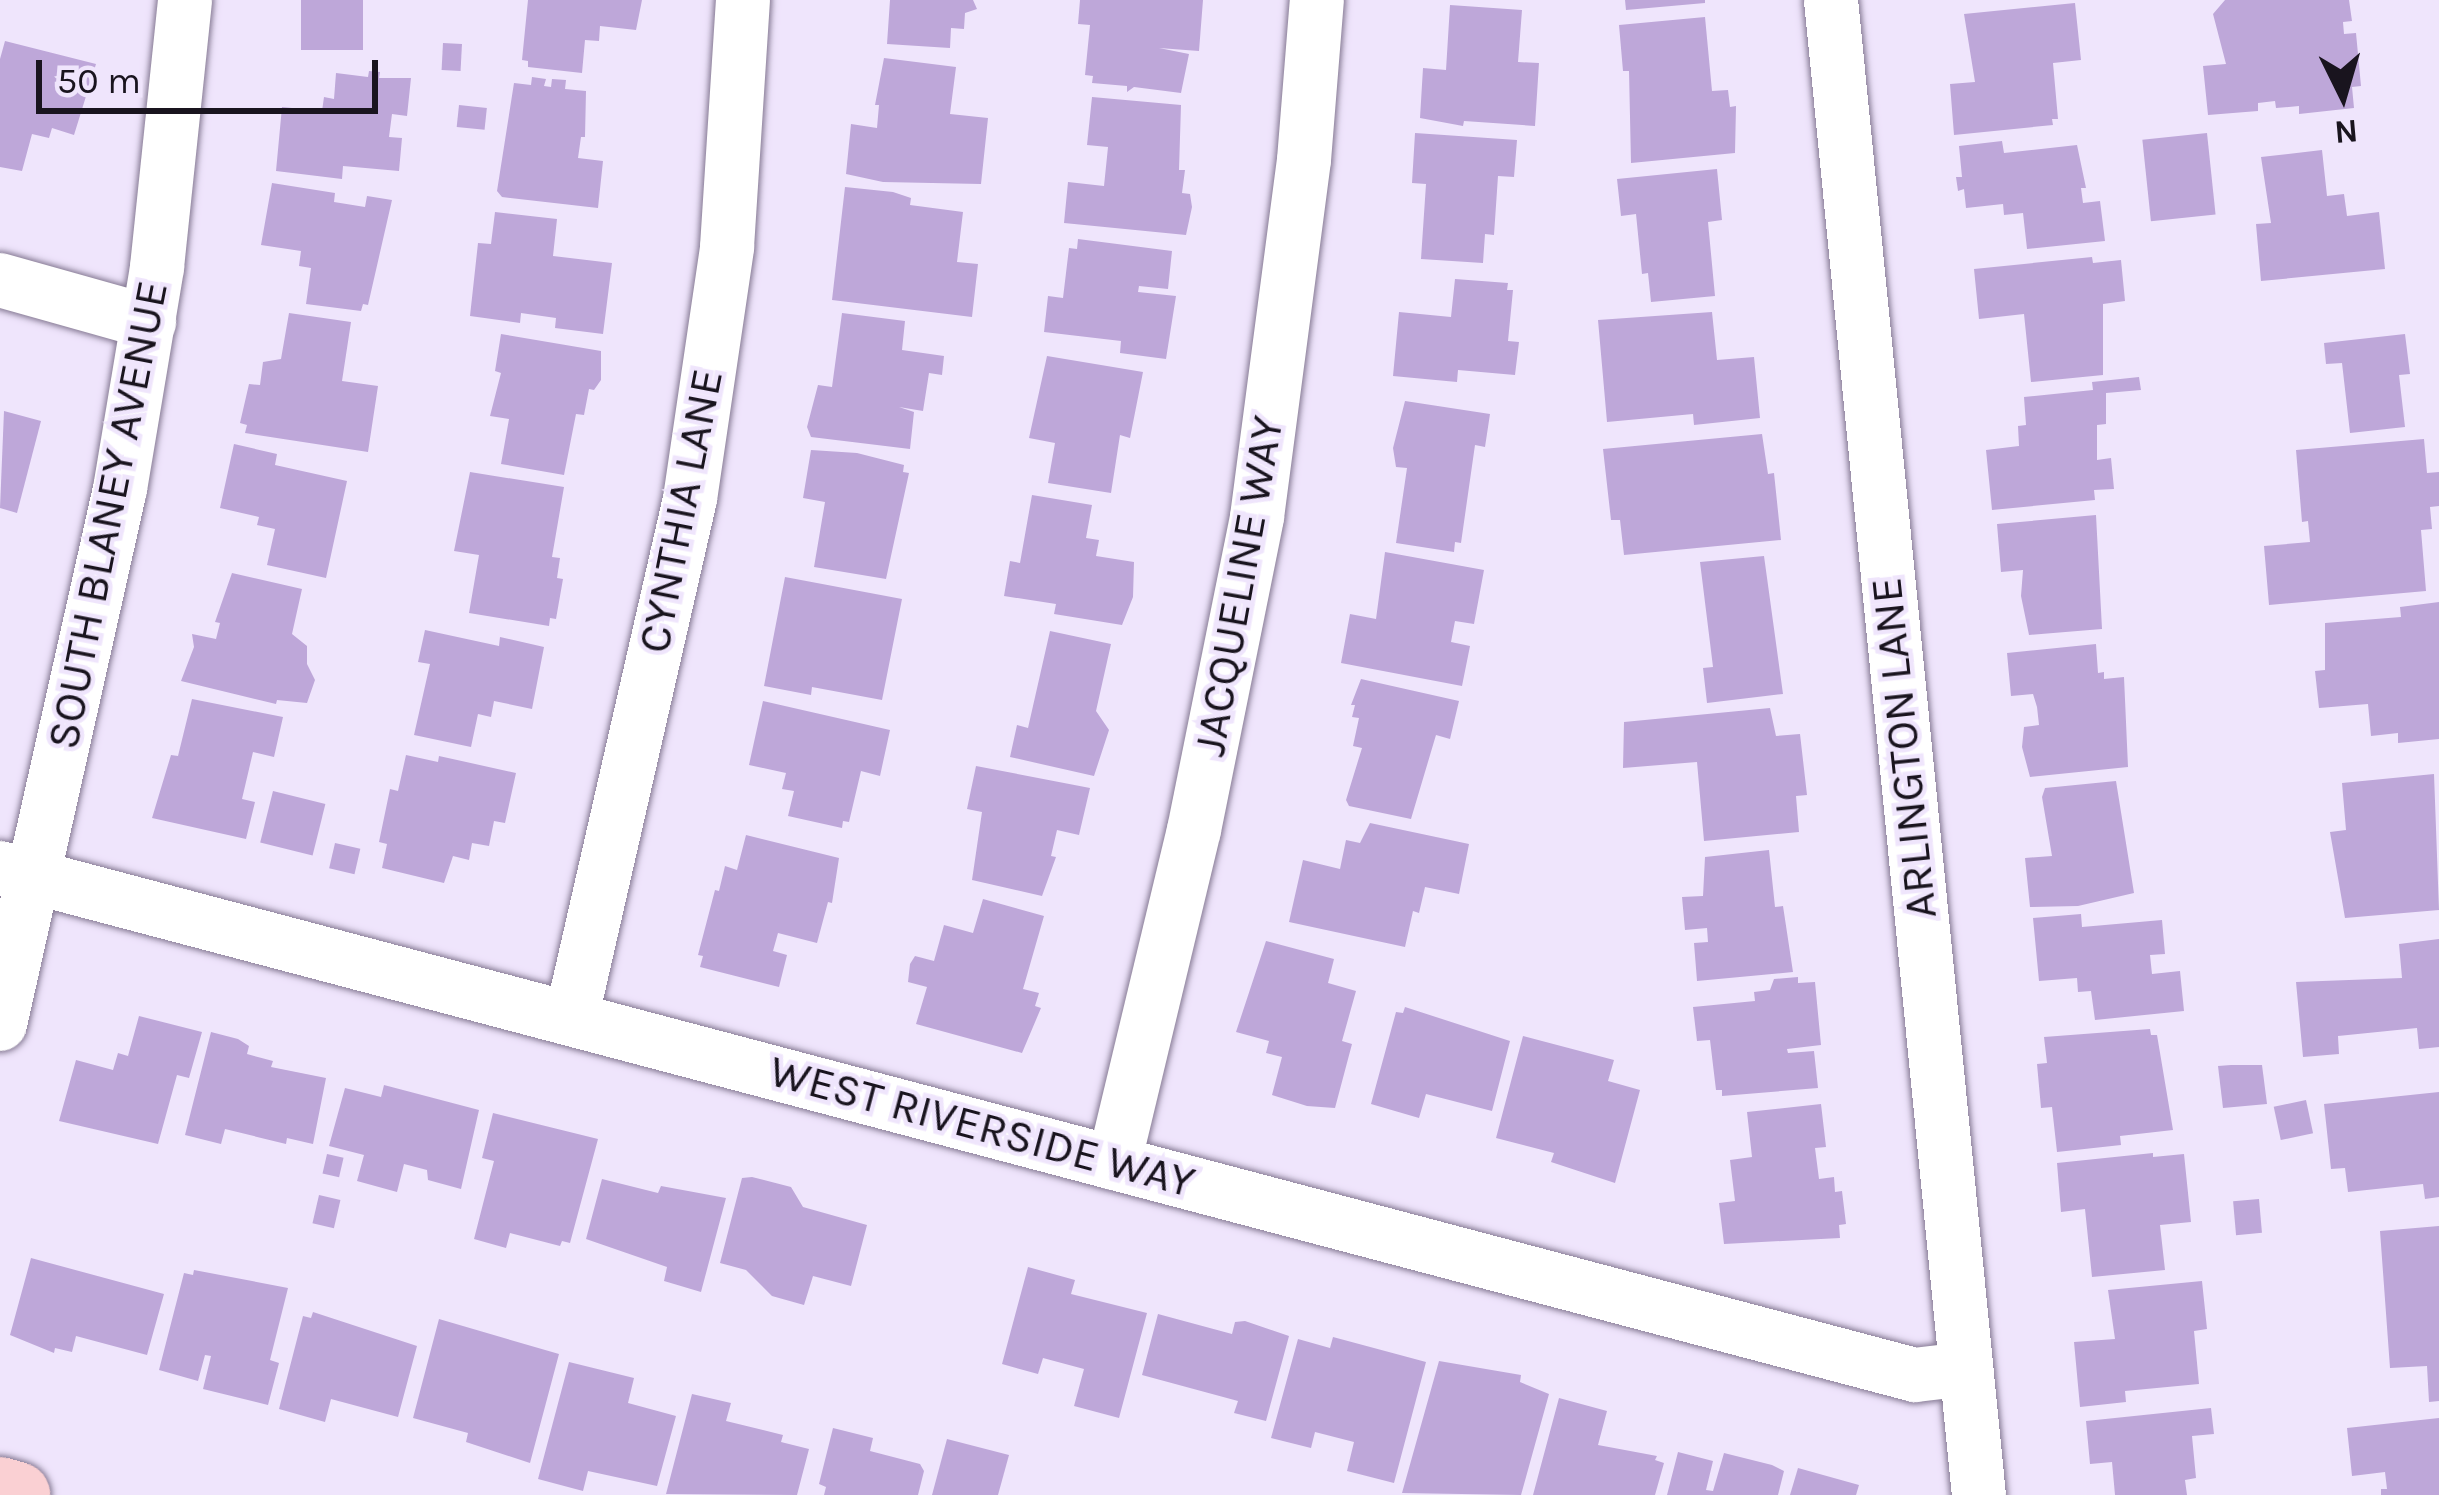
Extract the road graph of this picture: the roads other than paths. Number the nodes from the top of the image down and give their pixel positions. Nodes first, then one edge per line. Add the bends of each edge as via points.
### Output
1 (185, 0) edge
2 (743, 0) edge
3 (1317, 0) edge
4 (1832, 0) edge
5 (0, 280) edge
6 (149, 322) junction
7 (17, 872) edge
8 (572, 1015) junction
9 (0, 1024) edge
10 (1114, 1163) junction
11 (1966, 1369) junction
12 (0, 1490) edge
13 (17, 1495) edge
14 (1979, 1495) edge

1 - 6 street, SOUTH BLANEY AVENUE
2 - 8 street, CYNTHIA LANE via 727,247 689,499
3 - 10 street, JACQUELINE WAY via 1257,517 1194,830
4 - 11 street, ARLINGTON LANE
5 - 6 street
6 - 7 street, SOUTH BLANEY AVENUE via 120,489
7 - 8 street, WEST RIVERSIDE WAY
7 - 9 street, SOUTH BLANEY AVENUE
8 - 10 street, WEST RIVERSIDE WAY
10 - 11 street, WEST RIVERSIDE WAY via 1915,1375
11 - 14 street, ARLINGTON LANE
12 - 13 main road

